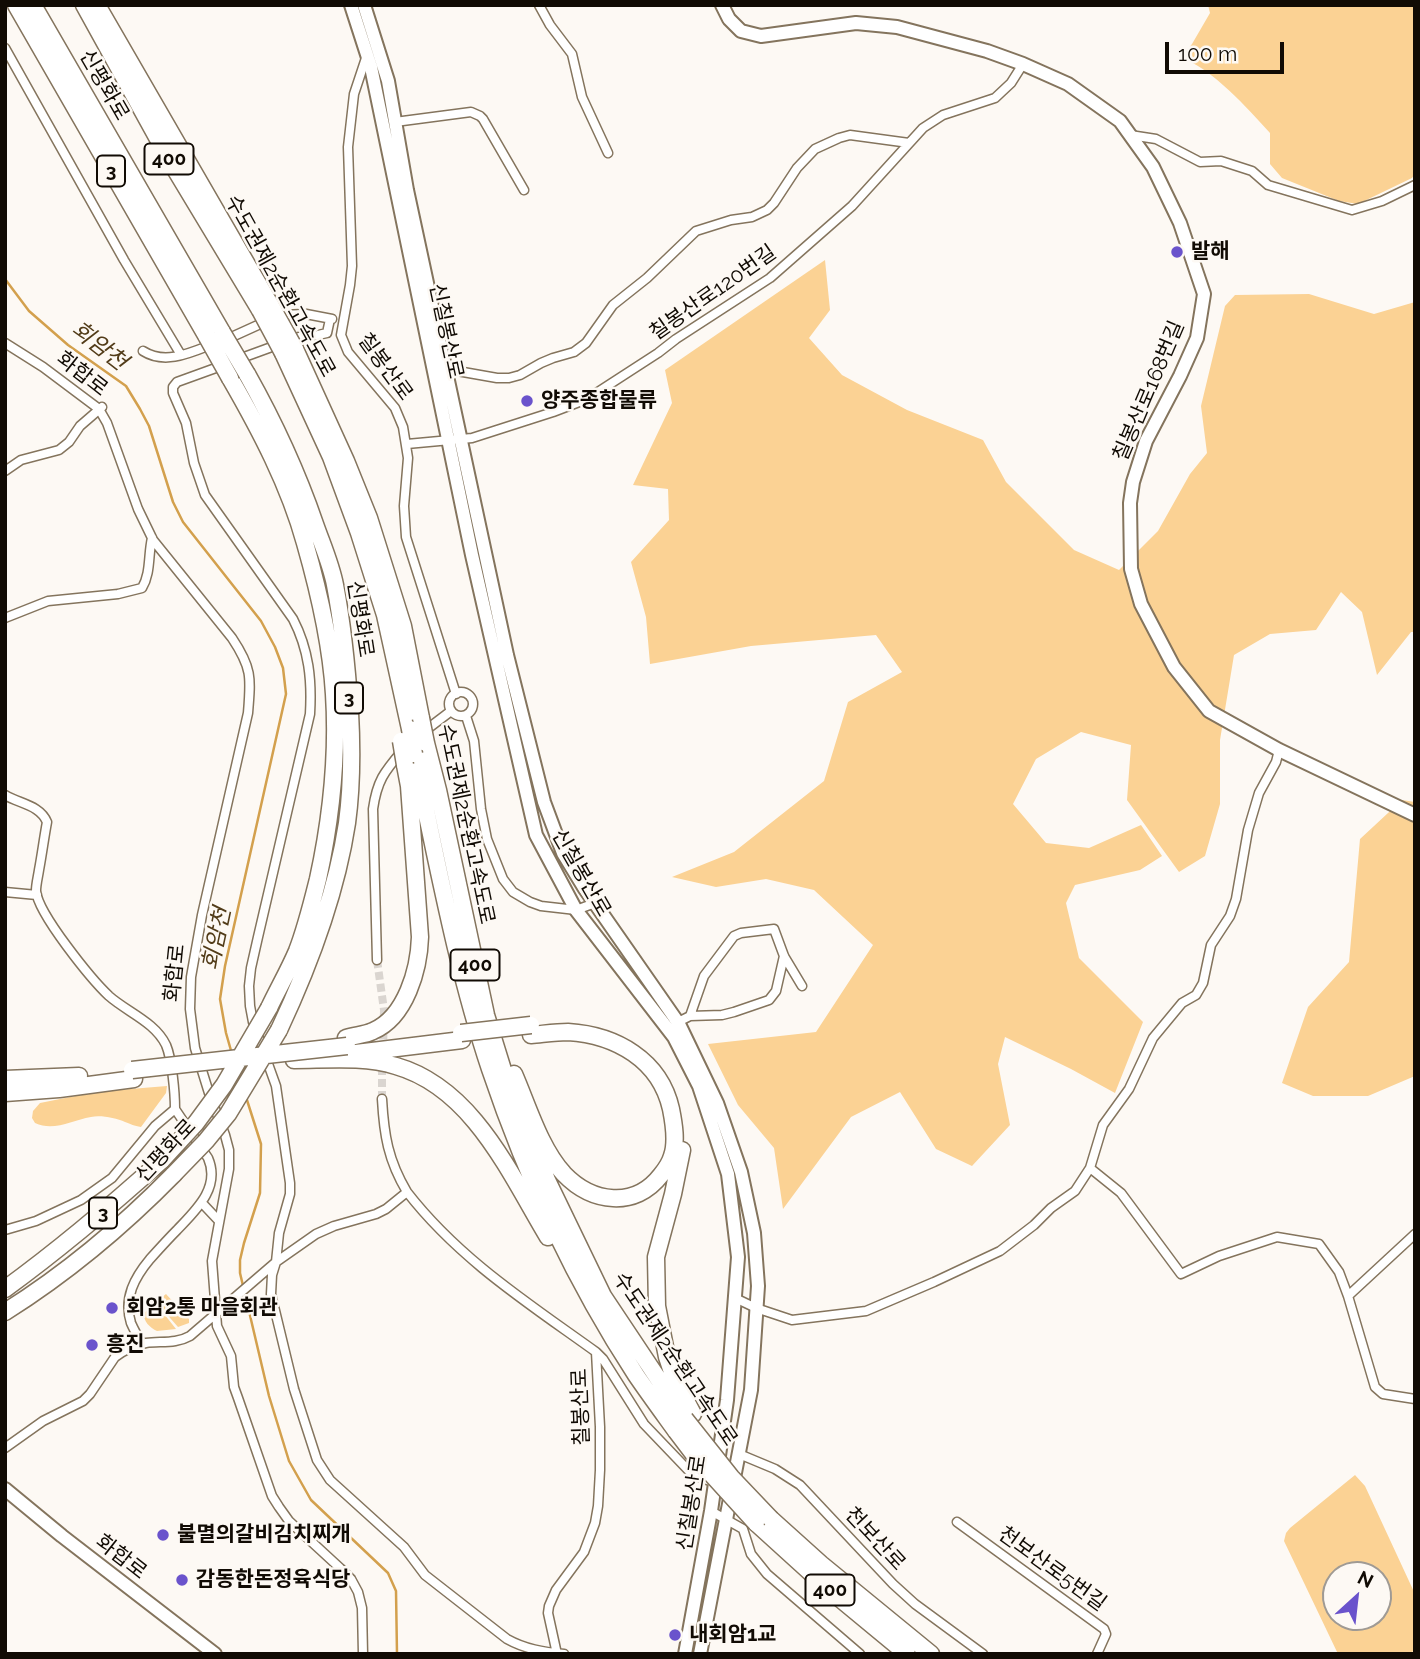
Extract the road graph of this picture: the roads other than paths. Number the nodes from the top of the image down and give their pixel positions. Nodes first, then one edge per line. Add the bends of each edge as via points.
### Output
1 (16, 5) edge
2 (33, 5) edge
3 (84, 5) edge
4 (97, 5) edge
5 (351, 5) edge
6 (364, 5) edge
7 (539, 5) edge
8 (722, 5) edge
9 (5, 48) edge
10 (367, 55) junction
11 (1023, 64) junction
12 (395, 122) junction
13 (1130, 135) junction
14 (909, 143) junction
15 (608, 153) dead end
16 (1415, 185) edge
17 (524, 190) dead end
18 (265, 308) junction
19 (330, 319) junction
20 (342, 322) junction
21 (215, 335) junction
22 (5, 343) edge
23 (143, 351) dead end
24 (289, 351) junction
25 (181, 355) junction
26 (446, 369) junction
27 (100, 408) junction
28 (455, 440) junction
29 (407, 444) junction
30 (5, 471) edge
31 (152, 538) junction
32 (5, 618) edge
33 (456, 694) junction
34 (451, 711) junction
35 (466, 716) junction
36 (410, 729) junction
37 (1279, 750) junction
38 (415, 754) junction
39 (5, 795) edge
40 (1415, 815) edge
41 (5, 892) edge
42 (37, 895) junction
43 (595, 903) junction
44 (576, 910) junction
45 (783, 956) junction
46 (377, 960) tunnel mouth
47 (478, 984) junction
48 (802, 986) dead end
49 (684, 1019) junction
50 (531, 1030) junction
51 (347, 1049) junction
52 (133, 1074) junction
53 (5, 1082) edge
54 (59, 1089) junction
55 (5, 1093) edge
56 (5, 1099) edge
57 (382, 1099) tunnel mouth
58 (175, 1109) junction
59 (1090, 1168) junction
60 (407, 1192) junction
61 (202, 1203) junction
62 (219, 1220) junction
63 (5, 1230) edge
64 (1415, 1234) edge
65 (276, 1262) junction
66 (5, 1289) edge
67 (1348, 1296) junction
68 (735, 1298) junction
69 (756, 1308) junction
70 (220, 1310) junction
71 (5, 1312) edge
72 (142, 1343) junction
73 (596, 1352) junction
74 (636, 1375) junction
75 (1415, 1399) edge
76 (685, 1421) junction
77 (5, 1448) edge
78 (739, 1454) junction
79 (716, 1483) junction
80 (5, 1489) edge
81 (712, 1511) junction
82 (765, 1516) junction
83 (727, 1519) junction
84 (957, 1522) dead end
85 (686, 1649) edge
86 (701, 1650) edge
87 (557, 1653) edge
88 (215, 1654) edge
89 (363, 1654) edge
90 (564, 1654) edge
91 (860, 1654) edge
92 (907, 1654) edge
93 (931, 1654) edge
94 (982, 1654) edge
95 (1097, 1654) edge

1 - 21 highway, 신평화로 / 3
2 - 21 highway, 신평화로 / 3
3 - 18 highway, 수도권제2순환고속도로 / 400 via 169,159
4 - 18 highway, 수도권제2순환고속도로 / 400
5 - 10 street, 신칠봉산로
6 - 12 street, 신칠봉산로
7 - 15 street via 572,54 582,97
8 - 11 street, 칠봉산로168번길 via 741,32 761,36 856,23 897,27
9 - 25 street
10 - 20 street, 칠봉산로 via 355,87 348,147 352,266
10 - 28 street, 신칠봉산로
11 - 13 street, 칠봉산로168번길 via 1068,84 1120,121
11 - 14 street, 칠봉산로120번길 via 995,98 943,116
12 - 17 street via 471,112 480,116
12 - 26 street, 신칠봉산로
13 - 16 street via 1156,139 1200,162 1222,161 1252,171 1268,185 1352,210
13 - 37 street, 칠봉산로168번길 via 1153,167 1180,223 1204,294 1197,338 1146,441 1133,482 1131,569 1141,604 1174,667 1200,700 1209,711
14 - 26 street, 신칠봉산로 via 849,135 815,149 767,209 696,231 612,305 586,343 574,352 509,378
14 - 28 street, 칠봉산로120번길 via 852,206 788,263 658,353 587,399
18 - 24 highway, 수도권제2순환고속도로 / 400, bridge
19 - 20 street
19 - 25 street via 280,315
19 - 65 street via 327,333 299,337 173,387 205,495 293,619 310,671 310,714 249,986 253,1021 276,1086 290,1183
20 - 29 street, 칠봉산로 via 344,346 395,408
21 - 66 highway, 신평화로 / 3, bridge via 230,379 275,464 305,541 329,646 334,695 333,791 324,853 296,952 224,1085 162,1160 91,1223
21 - 71 highway, 신평화로 / 3, bridge via 247,374 272,420 311,512 334,583 351,738 347,824 333,886 298,988 279,1030 228,1114 136,1212
22 - 27 street, 화합로
23 - 25 street via 167,359
24 - 36 highway, 수도권제2순환고속도로 / 400 via 359,533 385,615
24 - 36 highway, 수도권제2순환고속도로 / 400 via 346,461 369,518 403,625
26 - 28 street, 신칠봉산로
27 - 30 street via 59,450 21,460
27 - 31 street, 화합로
28 - 29 street, 칠봉산로120번길
28 - 43 street, 신칠봉산로 via 544,802 563,853
28 - 44 street, 신칠봉산로 via 472,555 536,835
29 - 33 street, 칠봉산로 via 406,537
31 - 32 street via 142,588 48,601
31 - 62 street, 화합로 via 237,646 248,666 250,685 248,713 191,977 195,1048 229,1150
33 - 34 street via 450,699
33 - 35 street via 464,693 472,700 473,708
34 - 35 street
34 - 46 street via 406,746 377,788 373,821
35 - 44 street via 474,741 487,839 503,879 530,902
36 - 38 highway, 수도권제2순환고속도로 / 400, bridge
37 - 40 street, 칠봉산로168번길
37 - 59 street via 1259,793 1236,899 1211,945 1203,983 1153,1038 1129,1089 1103,1125
38 - 47 highway, 수도권제2순환고속도로 / 400 via 438,790
38 - 51 highway via 409,786 419,956 411,986 390,1019
38 - 74 highway, 수도권제2순환고속도로 / 400 via 451,930 490,1069 546,1211
39 - 42 street via 37,809 47,822
41 - 42 street
42 - 58 street via 55,930 83,967 110,996 152,1027 167,1046
43 - 44 street
43 - 49 street, 신칠봉산로
44 - 68 street, 신칠봉산로 via 674,1037 699,1086 728,1174 738,1257
45 - 48 street
45 - 49 street via 776,991 769,1000 722,1015
45 - 49 street via 774,929 737,934 704,975
47 - 50 highway via 545,1146 566,1176 603,1198 615,1199 635,1195 654,1183 670,1161 674,1135 668,1098 652,1070 627,1048 608,1040
47 - 76 highway, 수도권제2순환고속도로 / 400 via 512,1099 547,1180 603,1296
49 - 69 street, 신칠봉산로 via 741,1172 754,1233
50 - 51 highway, bridge
50 - 76 highway via 574,1023 624,1037 639,1045 662,1070 680,1105 684,1141 656,1257 657,1306
51 - 52 highway, bridge via 260,1055
51 - 52 highway, bridge via 294,1060
51 - 74 highway via 428,1080 474,1119 593,1315
52 - 53 highway
52 - 54 highway
54 - 55 highway
54 - 56 highway
57 - 60 street, 칠봉산로 via 388,1150
58 - 61 street via 210,1163 210,1181
58 - 63 street via 112,1178 81,1200
59 - 67 street via 1121,1193 1181,1274 1277,1237 1319,1244 1339,1272
59 - 69 street via 1075,1191 1000,1251 866,1311 792,1320
60 - 65 street via 376,1214 316,1234
60 - 73 street, 칠봉산로 via 480,1268
61 - 62 street
61 - 72 street via 142,1268 130,1292 131,1323
62 - 70 street, 화합로 via 212,1261
64 - 67 street
65 - 70 street
65 - 87 street via 271,1294 294,1389 323,1471 404,1547 425,1574 507,1639
67 - 75 street via 1375,1387 1382,1394
68 - 69 street
68 - 79 street, 신칠봉산로
69 - 78 street, 신칠봉산로 via 751,1390
70 - 72 street via 185,1339
70 - 89 street, 화합로 via 217,1326 231,1356 234,1387 272,1496 289,1521 351,1579 362,1608
72 - 77 street via 115,1357 83,1401 43,1421
73 - 79 street via 644,1424 689,1471
73 - 87 street, 칠봉산로 via 598,1506 584,1552 549,1605
74 - 76 highway, 수도권제2순환고속도로 / 400
76 - 82 highway via 730,1462
76 - 82 highway, 수도권제2순환고속도로 / 400, bridge via 695,1455
78 - 83 street, 신칠봉산로
78 - 94 street, 천보산로 via 800,1485 893,1584
79 - 81 street, 신칠봉산로
80 - 88 street, 화합로
81 - 83 street
81 - 85 street, 신칠봉산로
82 - 92 highway, 수도권제2순환고속도로 / 400 via 832,1592
82 - 93 highway, 400 via 795,1534 821,1564
83 - 86 street, 신칠봉산로
83 - 91 street via 744,1529 751,1554 767,1574
84 - 95 street, 천보산로5번길 via 1104,1629
87 - 90 street

